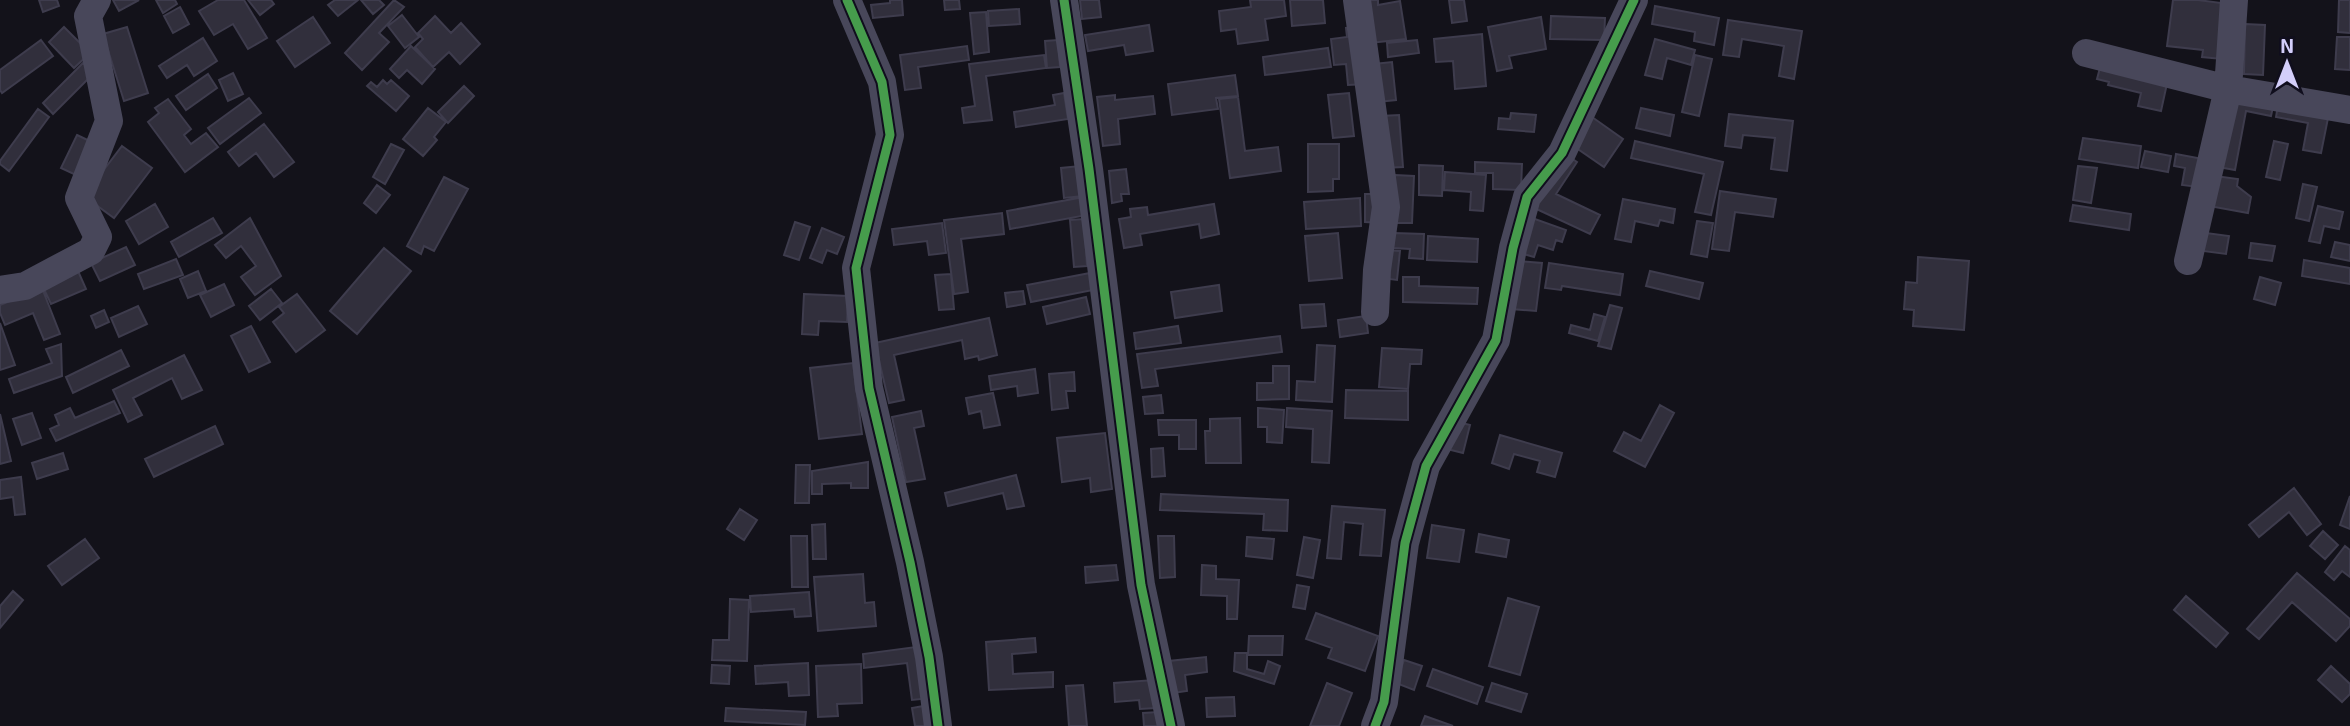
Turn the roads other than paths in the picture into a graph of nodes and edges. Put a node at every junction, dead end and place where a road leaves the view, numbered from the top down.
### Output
1 (97, 0) edge
2 (847, 0) edge
3 (1064, 0) edge
4 (1357, 0) edge
5 (1634, 0) edge
6 (2234, 0) edge
7 (2086, 53) dead end
8 (2228, 89) junction
9 (2350, 110) edge
10 (2189, 261) dead end
11 (0, 290) edge
12 (1375, 312) dead end
13 (938, 726) edge
14 (1171, 726) edge
15 (1375, 726) edge

1 - 11 street
2 - 13 street
3 - 14 street
4 - 12 street
5 - 15 street
6 - 8 street
7 - 8 street
8 - 9 street
8 - 10 street

